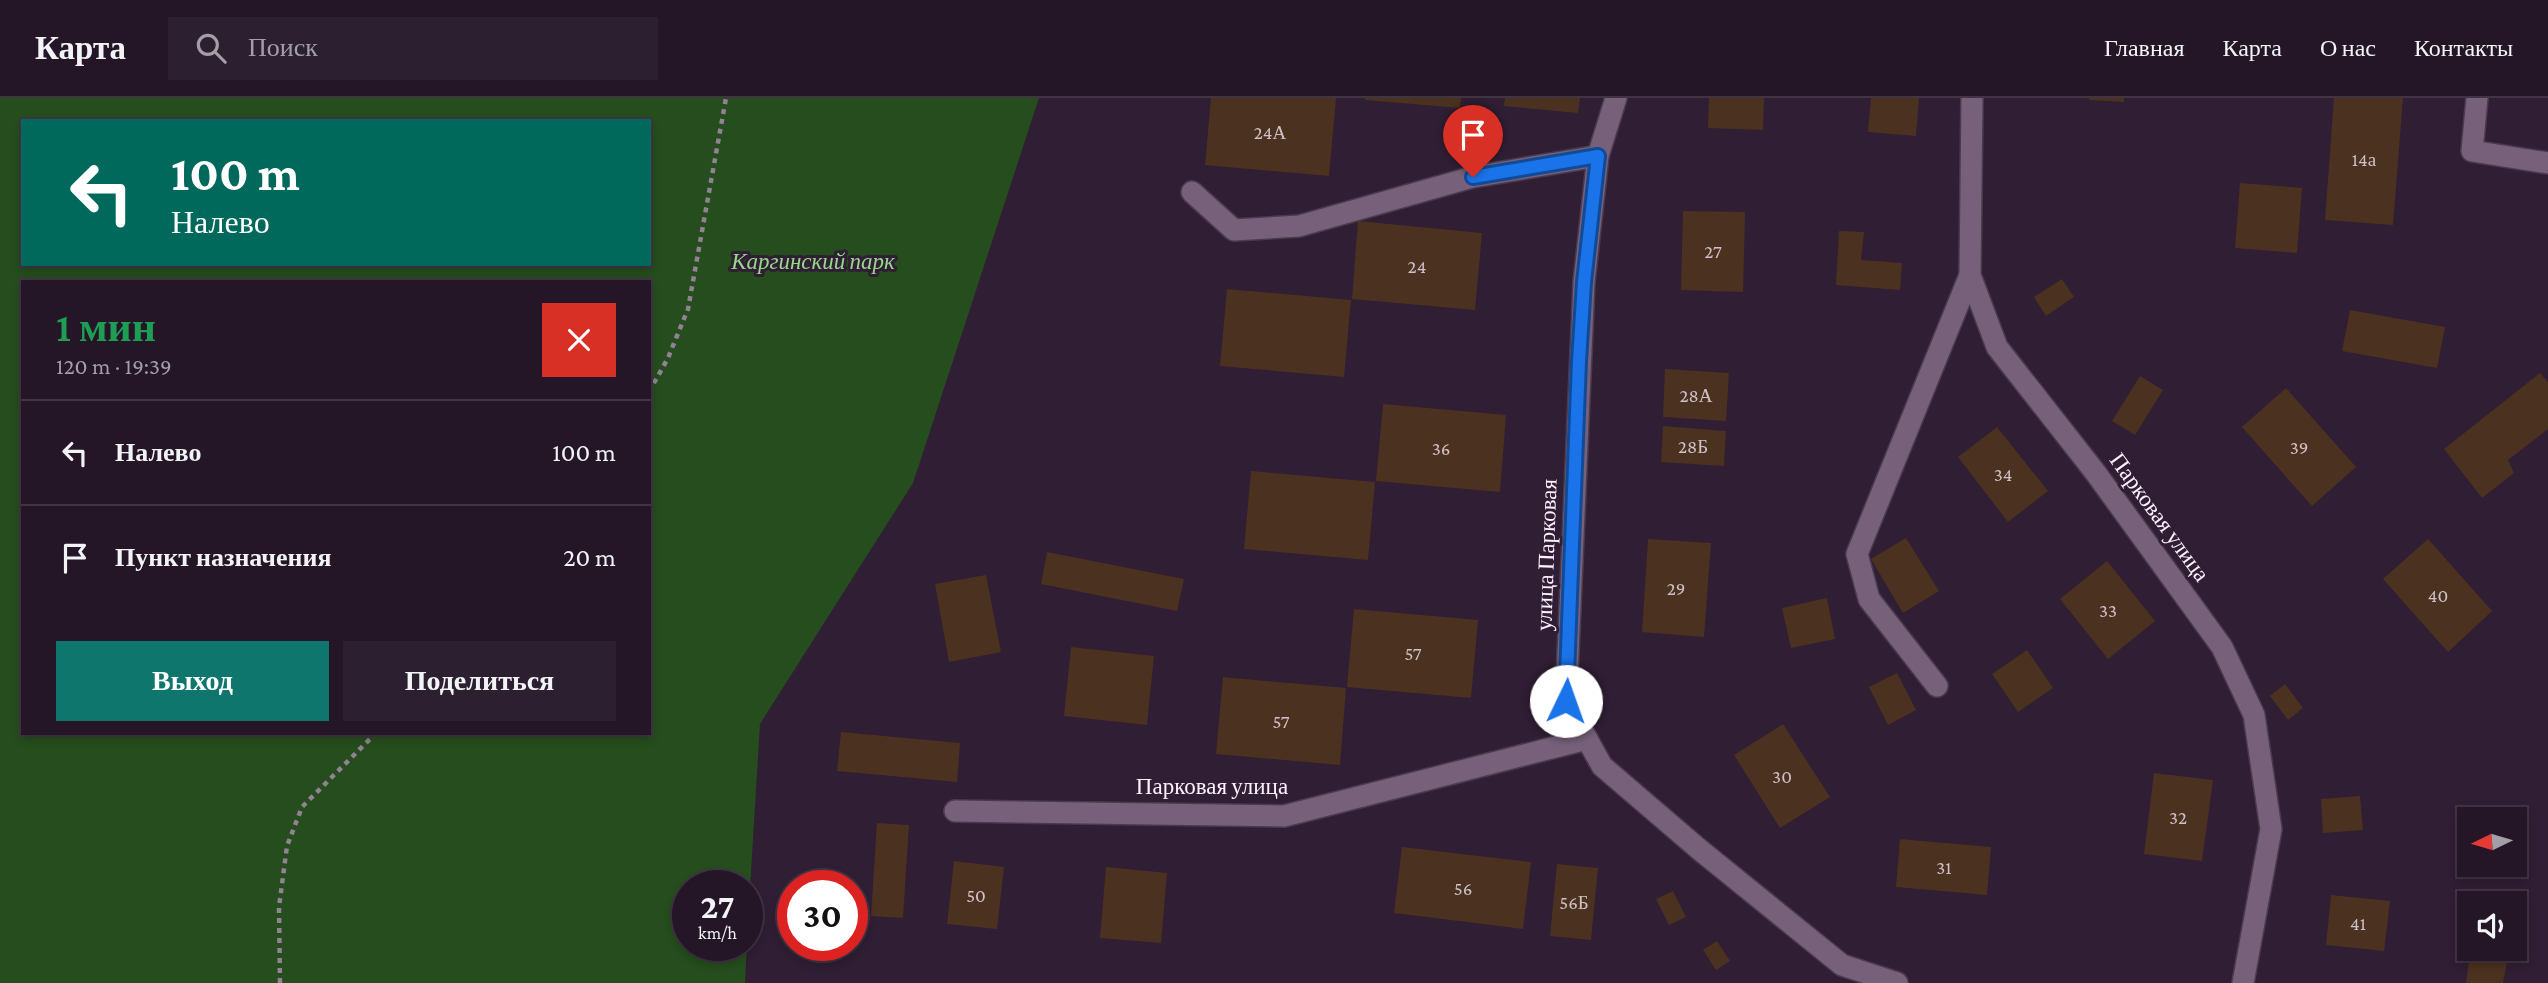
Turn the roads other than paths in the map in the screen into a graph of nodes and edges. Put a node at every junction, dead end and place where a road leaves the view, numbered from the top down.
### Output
1 (1616, 98) edge
2 (1972, 98) edge
3 (2477, 98) edge
4 (1598, 156) junction
5 (2548, 163) edge
6 (1192, 191) dead end
7 (1970, 275) junction
8 (1937, 686) dead end
9 (1587, 739) junction
10 (955, 811) dead end
11 (1842, 974) edge
12 (1897, 983) edge
13 (2243, 983) edge

1 - 4 street, улица Парковая
2 - 7 street, Парковая улица
3 - 5 street
4 - 6 street
4 - 9 street, улица Парковая
7 - 8 street
7 - 13 street, Парковая улица
9 - 10 street, Парковая улица
9 - 11 street, улица Парковая
11 - 12 street, улица Парковая

